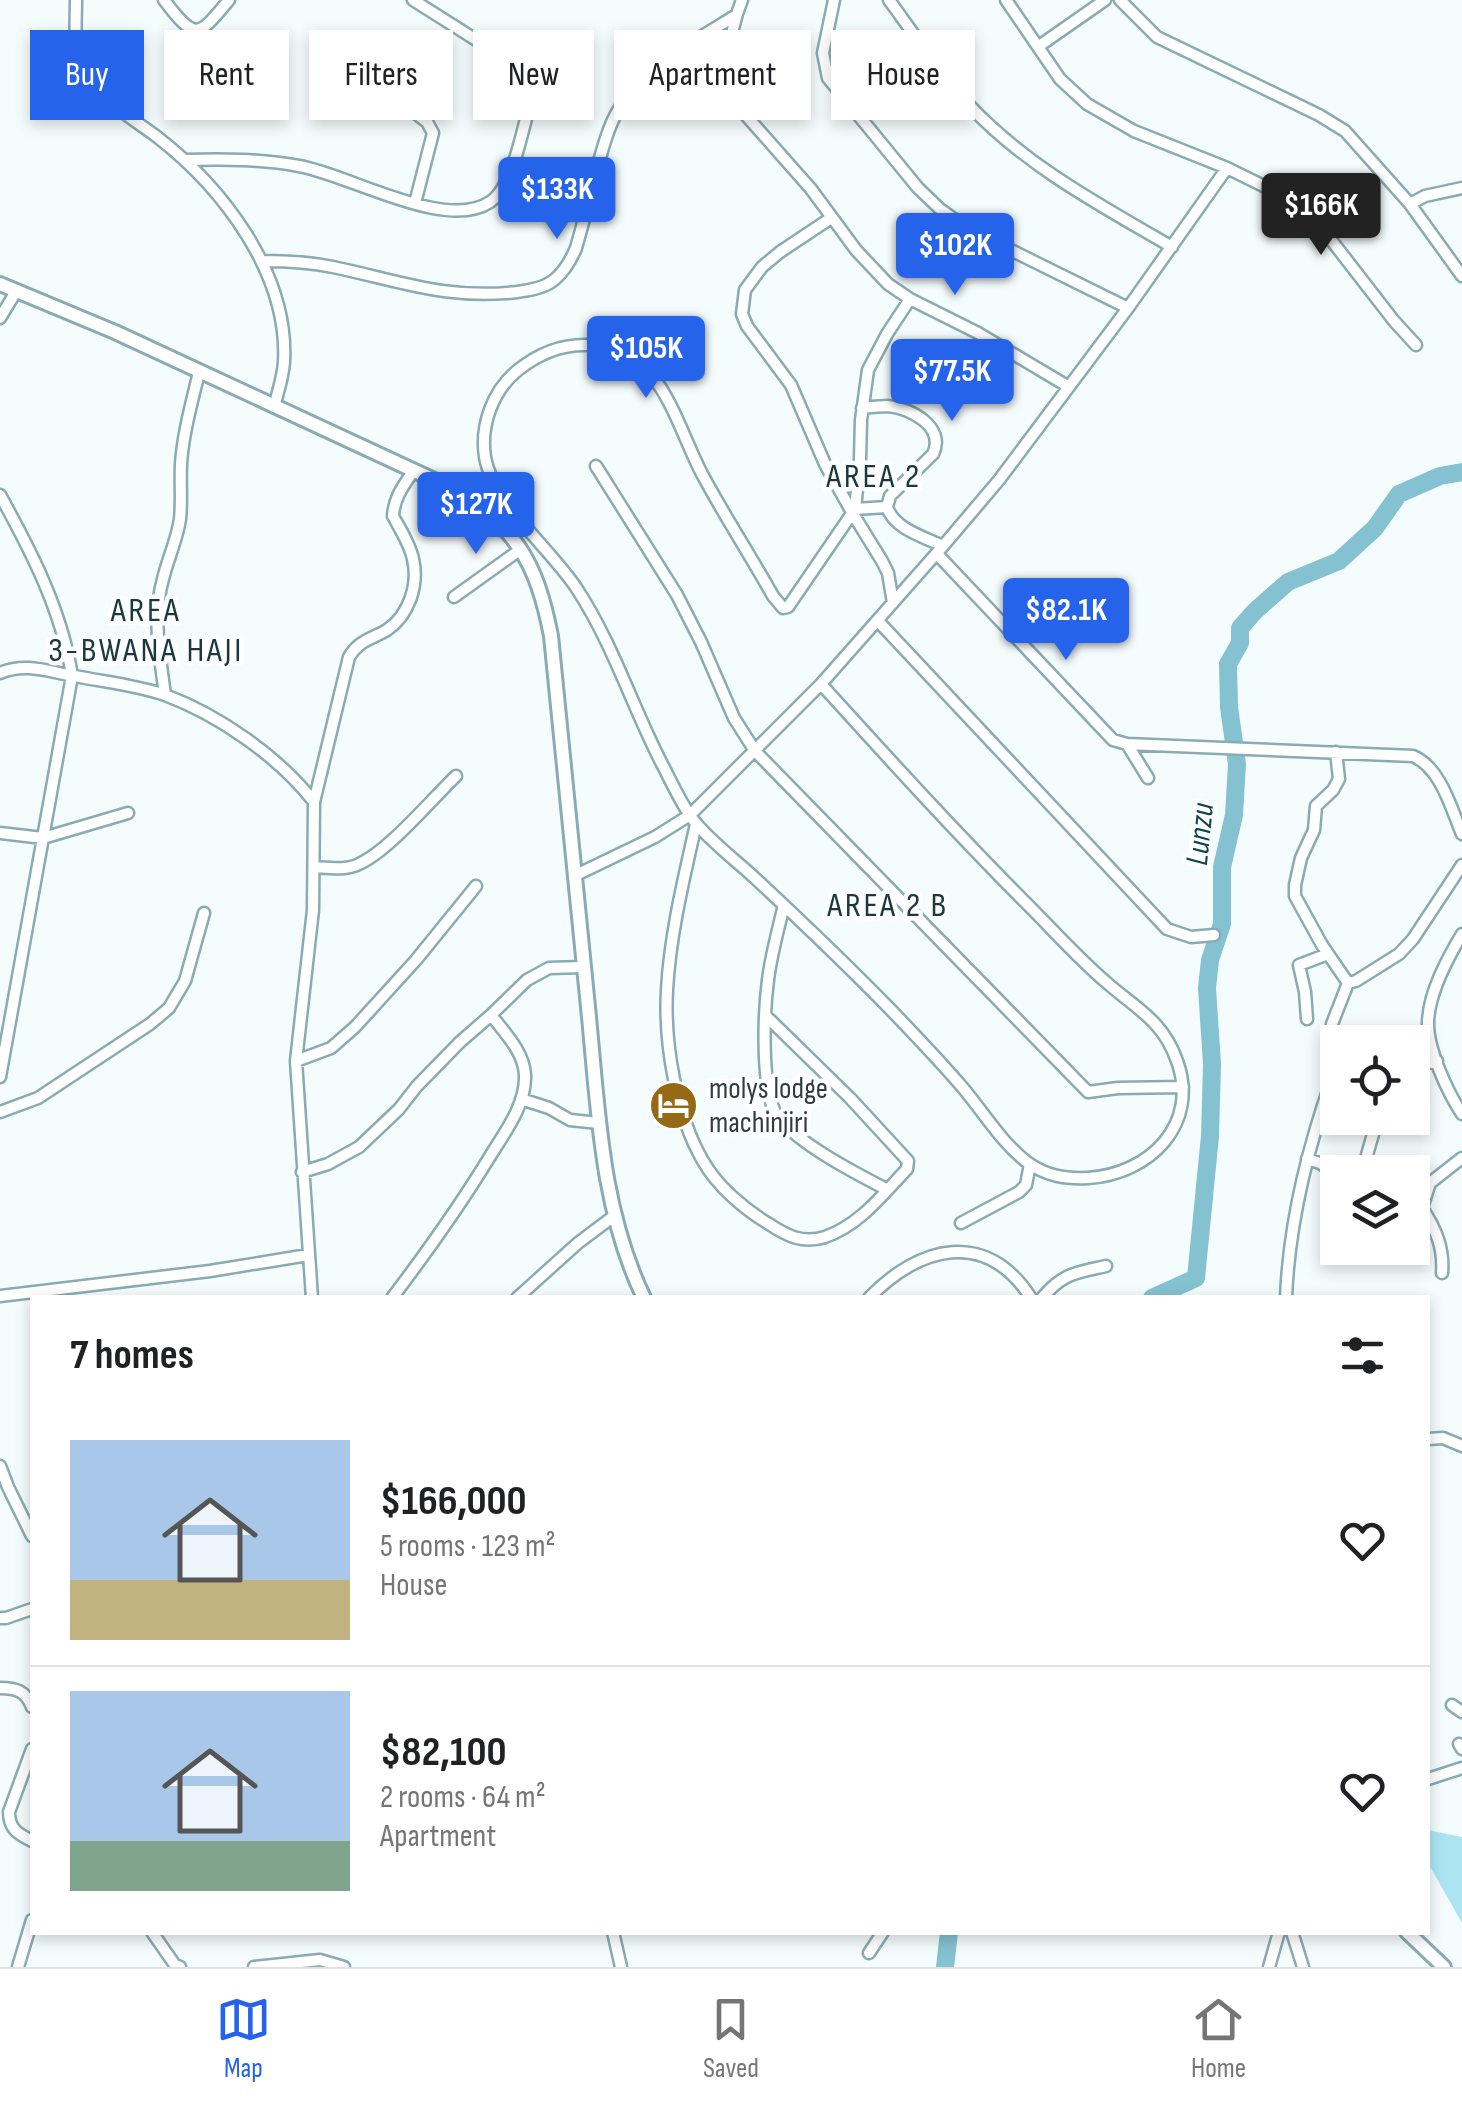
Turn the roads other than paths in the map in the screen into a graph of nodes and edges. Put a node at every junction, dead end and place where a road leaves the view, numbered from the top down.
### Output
1 (76, 0) edge
2 (164, 0) edge
3 (230, 0) edge
4 (413, 0) edge
5 (742, 0) edge
6 (834, 0) edge
7 (889, 0) edge
8 (1006, 0) edge
9 (1106, 0) edge
10 (1120, 0) edge
11 (735, 16) junction
12 (1039, 46) junction
13 (424, 120) edge
14 (185, 160) junction
15 (1227, 168) junction
16 (1462, 188) edge
17 (416, 204) junction
18 (1410, 204) junction
19 (831, 218) junction
20 (1172, 246) junction
21 (263, 262) junction
22 (1462, 276) edge
23 (0, 284) edge
24 (17, 290) junction
25 (910, 299) junction
26 (1128, 308) junction
27 (0, 318) edge
28 (1416, 345) dead end
29 (199, 372) junction
30 (1070, 387) junction
31 (274, 407) junction
32 (862, 408) junction
33 (596, 466) dead end
34 (414, 470) junction
35 (0, 494) edge
36 (500, 495) junction
37 (886, 507) junction
38 (488, 512) junction
39 (854, 512) junction
40 (520, 550) junction
41 (940, 550) junction
42 (454, 598) dead end
43 (893, 602) junction
44 (878, 621) junction
45 (0, 673) edge
46 (72, 676) junction
47 (821, 684) junction
48 (165, 695) junction
49 (1127, 744) junction
50 (754, 751) junction
51 (1336, 752) junction
52 (456, 776) dead end
53 (1148, 778) dead end
54 (314, 802) junction
55 (128, 813) dead end
56 (693, 820) junction
57 (0, 833) edge
58 (1462, 834) edge
59 (44, 838) junction
60 (1462, 865) edge
61 (314, 867) junction
62 (574, 876) junction
63 (476, 886) dead end
64 (784, 905) junction
65 (204, 913) dead end
66 (1462, 934) edge
67 (1214, 935) dead end
68 (1328, 954) junction
69 (584, 967) junction
70 (1348, 983) junction
71 (492, 1015) junction
72 (766, 1016) junction
73 (1307, 1019) dead end
74 (1332, 1025) edge
75 (296, 1061) junction
76 (1437, 1061) junction
77 (1430, 1062) edge
78 (0, 1077) edge
79 (1183, 1087) junction
80 (521, 1099) junction
81 (1458, 1102) edge
82 (0, 1112) edge
83 (1320, 1113) edge
84 (1462, 1114) edge
85 (599, 1123) junction
86 (1462, 1158) edge
87 (1307, 1160) junction
88 (1030, 1164) junction
89 (1320, 1164) edge
90 (302, 1172) junction
91 (886, 1189) junction
92 (614, 1216) junction
93 (961, 1222) dead end
94 (308, 1255) junction
95 (1106, 1266) dead end
96 (1442, 1272) dead end
97 (312, 1295) edge
98 (394, 1295) edge
99 (520, 1295) edge
100 (643, 1295) edge
101 (873, 1295) edge
102 (1027, 1295) edge
103 (1044, 1295) edge
104 (1286, 1295) edge
105 (0, 1296) edge
106 (1430, 1438) edge
107 (1462, 1446) edge
108 (0, 1466) edge
109 (30, 1532) edge
110 (30, 1610) edge
111 (0, 1618) edge
112 (0, 1688) edge
113 (30, 1704) edge
114 (30, 1753) edge
115 (1462, 1768) edge
116 (1430, 1778) edge
117 (30, 1840) edge
118 (30, 1927) edge
119 (154, 1935) edge
120 (614, 1935) edge
121 (880, 1935) edge
122 (1278, 1935) edge
123 (1293, 1935) edge
124 (1410, 1935) edge
125 (868, 1953) dead end
126 (18, 1967) edge
127 (180, 1967) edge
128 (254, 1967) edge
129 (344, 1967) edge
130 (621, 1967) edge
131 (1269, 1967) edge
132 (1303, 1967) edge
133 (1444, 1967) edge

1 - 14 street
2 - 3 street
4 - 17 street
5 - 11 street
6 - 26 street
7 - 20 street
8 - 12 street
9 - 12 street
10 - 18 street
11 - 19 street
11 - 21 street
12 - 15 street
13 - 17 street
14 - 17 street
14 - 21 street
15 - 20 street
15 - 28 street
16 - 18 street
18 - 22 street
19 - 25 street
19 - 39 street
20 - 26 street
21 - 31 street
23 - 24 main road
24 - 27 street
24 - 29 main road
25 - 30 street
25 - 32 street
26 - 30 street
29 - 31 main road
29 - 48 street
30 - 41 street
31 - 34 main road
32 - 37 street
32 - 39 street
33 - 50 street
34 - 38 main road
34 - 54 street
35 - 46 street
36 - 38 street
36 - 39 street
36 - 56 street
37 - 39 street
37 - 41 street
38 - 40 main road
39 - 43 street
40 - 42 street
40 - 62 main road
41 - 43 street
41 - 49 street
43 - 44 street
44 - 47 street
44 - 67 street
45 - 46 street
46 - 48 street
46 - 59 street
47 - 50 street
47 - 79 street
48 - 54 street
49 - 51 street
49 - 53 street
50 - 56 street
50 - 79 street
51 - 58 street
51 - 68 street
52 - 61 street
54 - 61 street
55 - 59 street
56 - 62 street
56 - 64 street
56 - 91 street
57 - 59 street
59 - 78 street
60 - 70 street
61 - 75 street
62 - 69 main road
63 - 75 street
64 - 72 street
64 - 88 street
65 - 82 street
66 - 76 street
68 - 70 street
68 - 73 street
69 - 71 street
69 - 85 main road
70 - 74 street
71 - 80 street
71 - 90 street
72 - 91 street
72 - 91 street
75 - 90 street
76 - 77 street
76 - 81 street
79 - 88 street
80 - 85 street
80 - 98 street
81 - 84 street
83 - 87 street
85 - 92 main road
86 - 96 street
87 - 89 street
87 - 104 street
88 - 93 street
90 - 94 street
92 - 99 street
92 - 100 main road
94 - 97 street
94 - 105 street
95 - 103 street
101 - 102 street
106 - 107 street
108 - 109 street
110 - 111 street
112 - 113 street
114 - 117 street
115 - 116 street
118 - 126 street
119 - 127 street
120 - 130 street
121 - 125 street
122 - 131 street
123 - 132 street
124 - 133 main road
128 - 129 street

